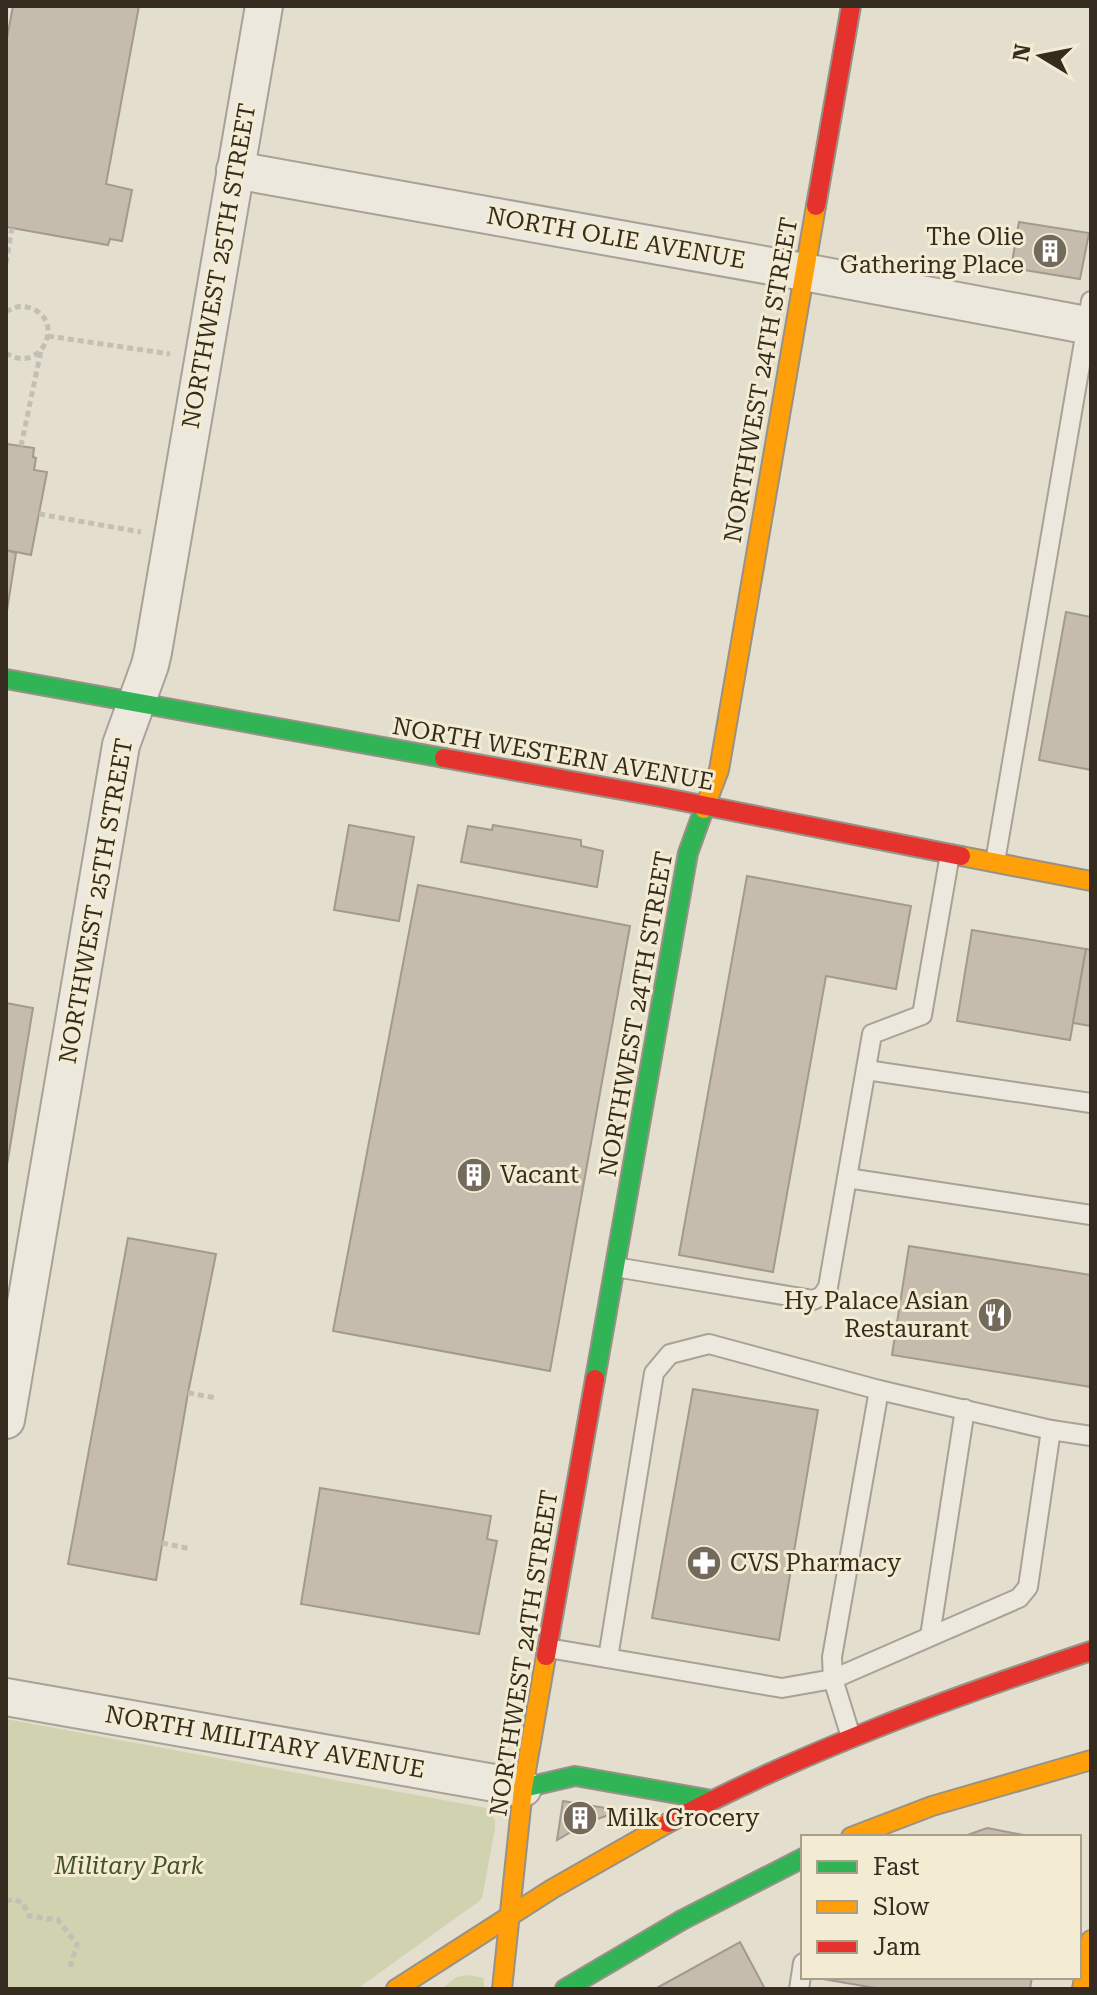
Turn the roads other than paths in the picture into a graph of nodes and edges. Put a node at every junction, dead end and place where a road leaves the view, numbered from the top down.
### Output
1 (264, 6) edge
2 (851, 6) edge
3 (235, 170) junction
4 (804, 272) junction
5 (1090, 318) edge
6 (6, 679) edge
7 (136, 703) junction
8 (705, 806) junction
9 (950, 854) junction
10 (995, 862) junction
11 (1091, 881) edge
12 (866, 1070) junction
13 (1091, 1103) edge
14 (847, 1178) junction
15 (1091, 1215) edge
16 (615, 1267) junction
17 (879, 1390) junction
18 (965, 1409) junction
19 (6, 1420) edge
20 (1051, 1430) junction
21 (1091, 1436) edge
22 (930, 1636) junction
23 (548, 1648) junction
24 (1091, 1651) edge
25 (608, 1658) junction
26 (833, 1679) junction
27 (6, 1697) edge
28 (851, 1737) junction
29 (1091, 1760) edge
30 (523, 1788) junction
31 (712, 1800) junction
32 (856, 1835) edge
33 (801, 1859) edge
34 (510, 1913) junction
35 (1091, 1940) edge
36 (586, 1983) edge
37 (396, 1989) edge
38 (502, 1989) edge
39 (565, 1989) edge
40 (1082, 1989) edge

1 - 3 street, NORTHWEST 25TH STREET
2 - 4 street, NORTHWEST 24TH STREET
3 - 4 street, NORTH OLIE AVENUE
3 - 7 street, NORTHWEST 25TH STREET
4 - 5 street, NORTH OLIE AVENUE
4 - 8 street, NORTHWEST 24TH STREET
5 - 10 lane
6 - 7 street, NORTH WESTERN AVENUE
7 - 8 street, NORTH WESTERN AVENUE
7 - 19 street, NORTHWEST 25TH STREET
8 - 9 street, NORTH WESTERN AVENUE
8 - 16 street, NORTHWEST 24TH STREET
9 - 10 street, NORTH WESTERN AVENUE
9 - 12 lane
10 - 11 street, NORTH WESTERN AVENUE
12 - 13 lane
12 - 14 lane
14 - 15 lane
14 - 16 lane
16 - 23 street, NORTHWEST 24TH STREET
17 - 18 lane
17 - 25 lane
17 - 26 lane
18 - 20 lane
18 - 22 lane
20 - 21 lane
20 - 22 lane
22 - 26 lane
23 - 25 lane
23 - 30 street, NORTHWEST 24TH STREET
24 - 28 street
25 - 26 lane
26 - 28 lane
27 - 30 street, NORTH MILITARY AVENUE
28 - 31 street
29 - 32 street
30 - 31 street
30 - 34 street, NORTHWEST 24TH STREET
31 - 34 street
33 - 36 street
34 - 37 street
34 - 38 street, NORTHWEST 24TH STREET
35 - 40 street
36 - 39 street

